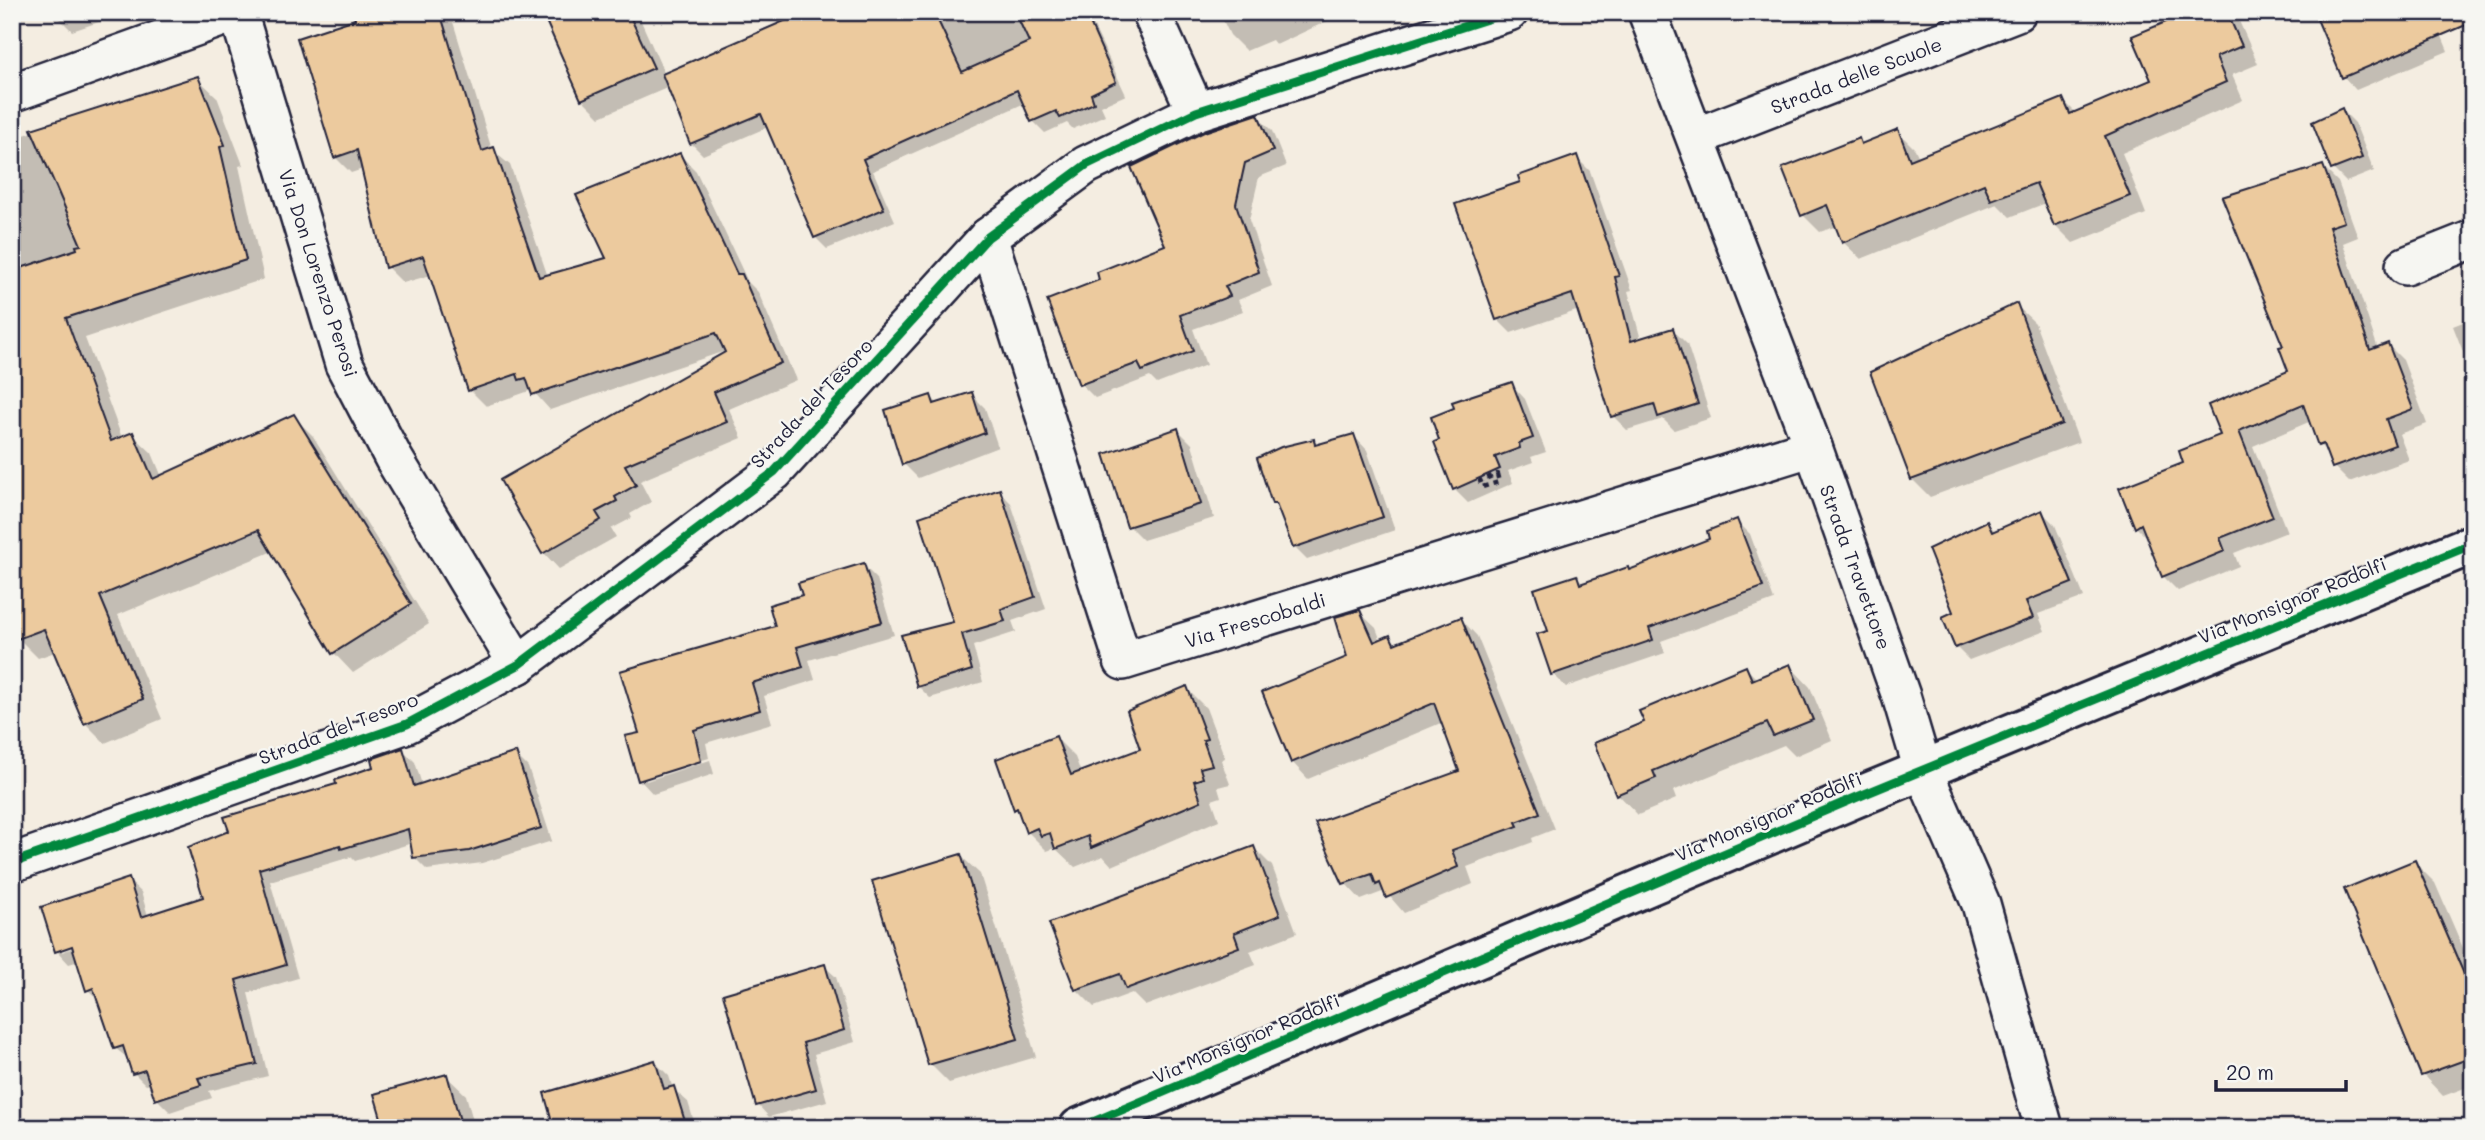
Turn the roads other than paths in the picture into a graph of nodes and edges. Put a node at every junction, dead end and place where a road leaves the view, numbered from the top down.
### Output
1 (238, 12) edge
2 (1151, 12) edge
3 (1509, 12) edge
4 (1647, 12) edge
5 (2017, 12) edge
6 (12, 93) edge
7 (1196, 112) junction
8 (1696, 137) junction
9 (988, 237) junction
10 (2473, 239) edge
11 (2405, 266) dead end
12 (1813, 447) junction
13 (2473, 544) edge
14 (518, 665) junction
15 (1923, 769) junction
16 (12, 863) edge
17 (1079, 1128) edge
18 (2044, 1128) edge

1 - 6 street
1 - 14 street, Via Don Lorenzo Perosi
2 - 7 street
3 - 7 street, Strada del Tesoro
4 - 8 street, Strada Travettore
5 - 8 street, Strada delle Scuole
7 - 9 street, Strada del Tesoro
8 - 12 street, Strada Travettore
9 - 12 street, Via Frescobaldi
9 - 14 street, Strada del Tesoro
10 - 11 street
12 - 15 street, Strada Travettore
13 - 15 street, Via Monsignor Rodolfi
14 - 16 street, Strada del Tesoro
15 - 17 street, Via Monsignor Rodolfi
15 - 18 street, Strada Travettore

